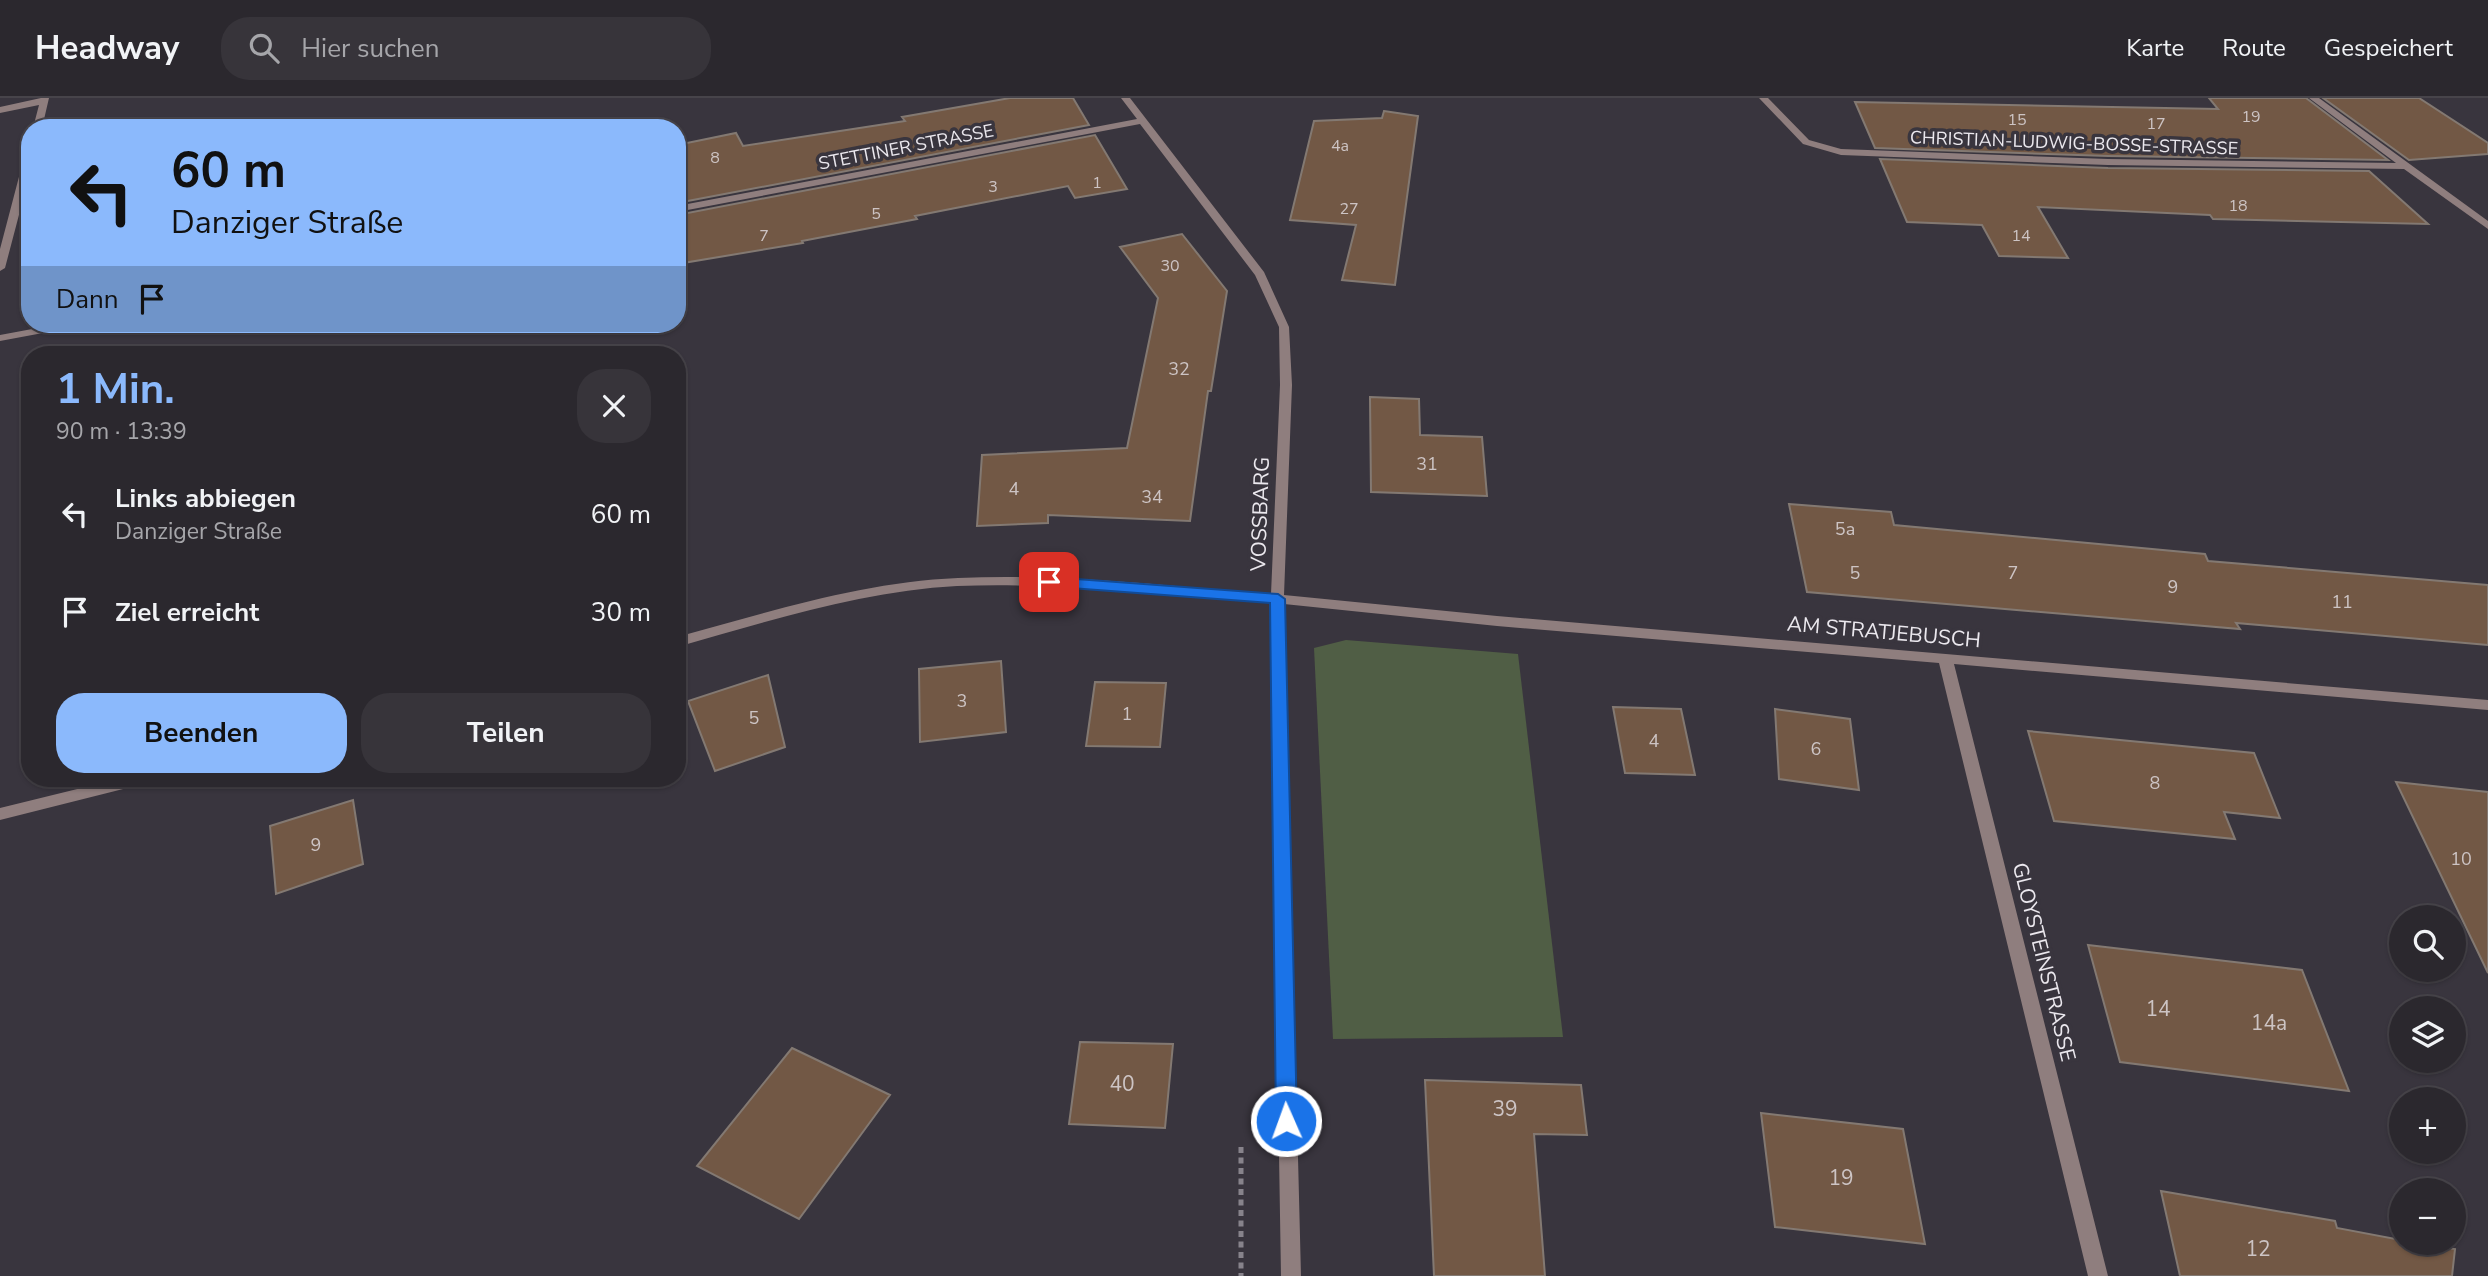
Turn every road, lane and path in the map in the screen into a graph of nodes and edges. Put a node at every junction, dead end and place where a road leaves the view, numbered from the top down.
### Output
1 (1125, 98) edge
2 (1763, 98) edge
3 (2313, 98) edge
4 (44, 100) edge
5 (0, 110) edge
6 (39, 119) edge
7 (1142, 121) junction
8 (2404, 166) junction
9 (21, 187) edge
10 (686, 207) edge
11 (2488, 226) edge
12 (0, 265) edge
13 (27, 333) edge
14 (0, 338) edge
15 (1278, 599) junction
16 (686, 639) edge
17 (1945, 658) junction
18 (2488, 705) edge
19 (107, 787) edge
20 (0, 814) edge
21 (1241, 1139) dead end
22 (1241, 1276) edge
23 (1291, 1276) edge
24 (2098, 1276) edge

1 - 7 street, VOSSBARG
2 - 8 street, CHRISTIAN-LUDWIG-BOSSE-STRASSE
3 - 8 street
4 - 5 street
4 - 6 street
7 - 10 street, STETTINER STRASSE
7 - 15 street, VOSSBARG
8 - 11 street
9 - 12 street
13 - 14 street
15 - 16 street, AM STRATJEBUSCH
15 - 17 street, AM STRATJEBUSCH
15 - 23 street, VOSSBARG
17 - 18 street, AM STRATJEBUSCH
17 - 24 street, GLOYSTEINSTRASSE
19 - 20 street
21 - 22 path

